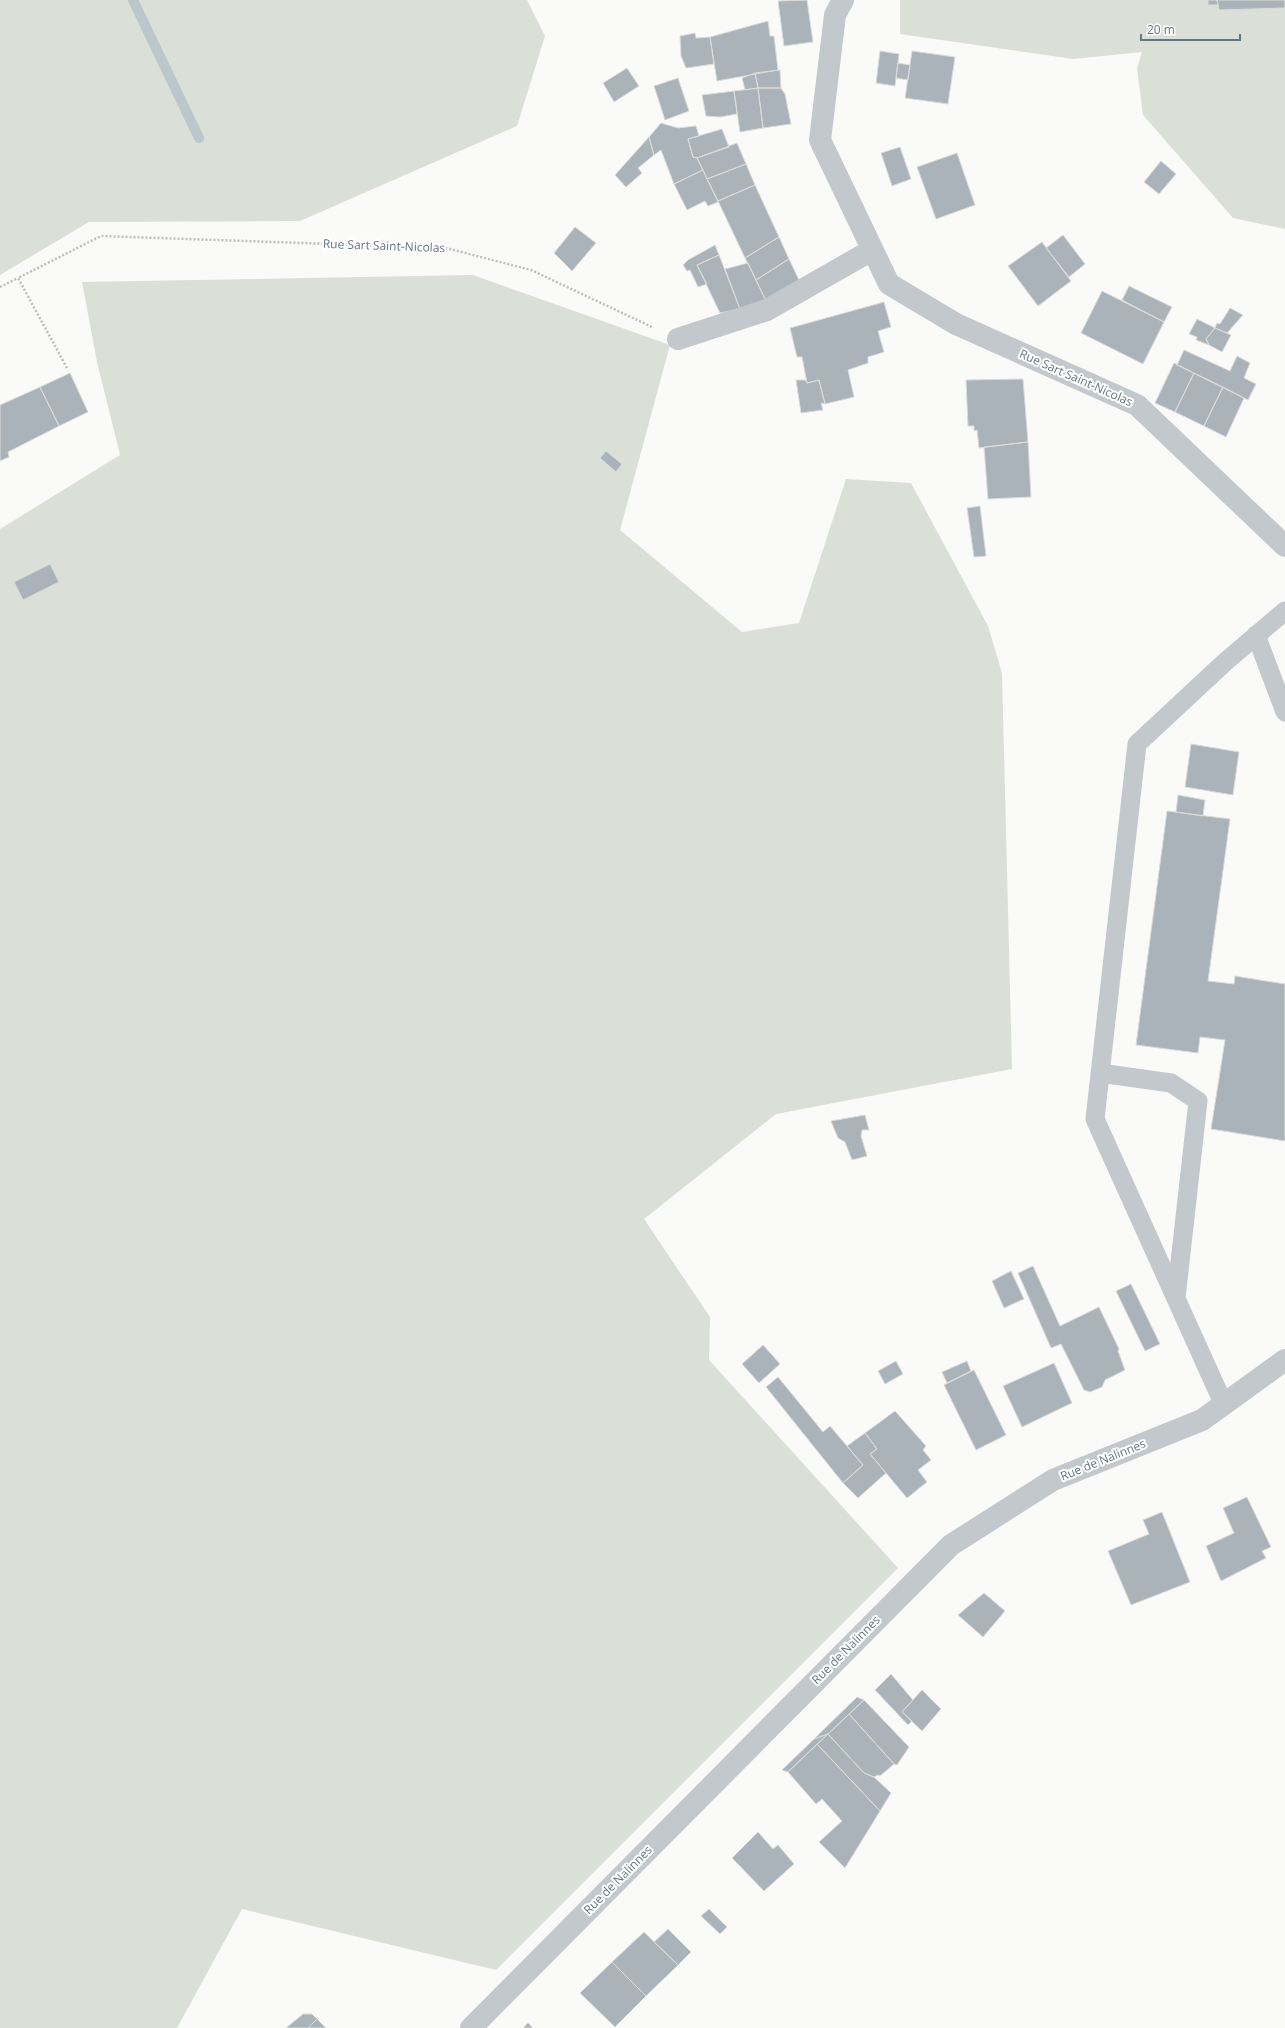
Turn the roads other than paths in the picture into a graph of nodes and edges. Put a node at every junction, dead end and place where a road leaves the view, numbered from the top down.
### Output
1 (843, 0) edge
2 (872, 250) junction
3 (678, 339) road end
4 (1285, 546) edge
5 (1285, 611) edge
6 (1256, 635) junction
7 (1285, 712) edge
8 (1100, 1073) junction
9 (1176, 1299) junction
10 (1285, 1360) edge
11 (1224, 1405) junction
12 (470, 2028) edge

1 - 2 street, Rue Sart Saint-Nicolas
2 - 3 street
2 - 4 street, Rue Sart Saint-Nicolas
5 - 6 lane
6 - 7 lane
6 - 8 lane
8 - 9 lane
8 - 9 lane
9 - 11 lane
10 - 11 street, Rue de Nalinnes
11 - 12 street, Rue de Nalinnes

